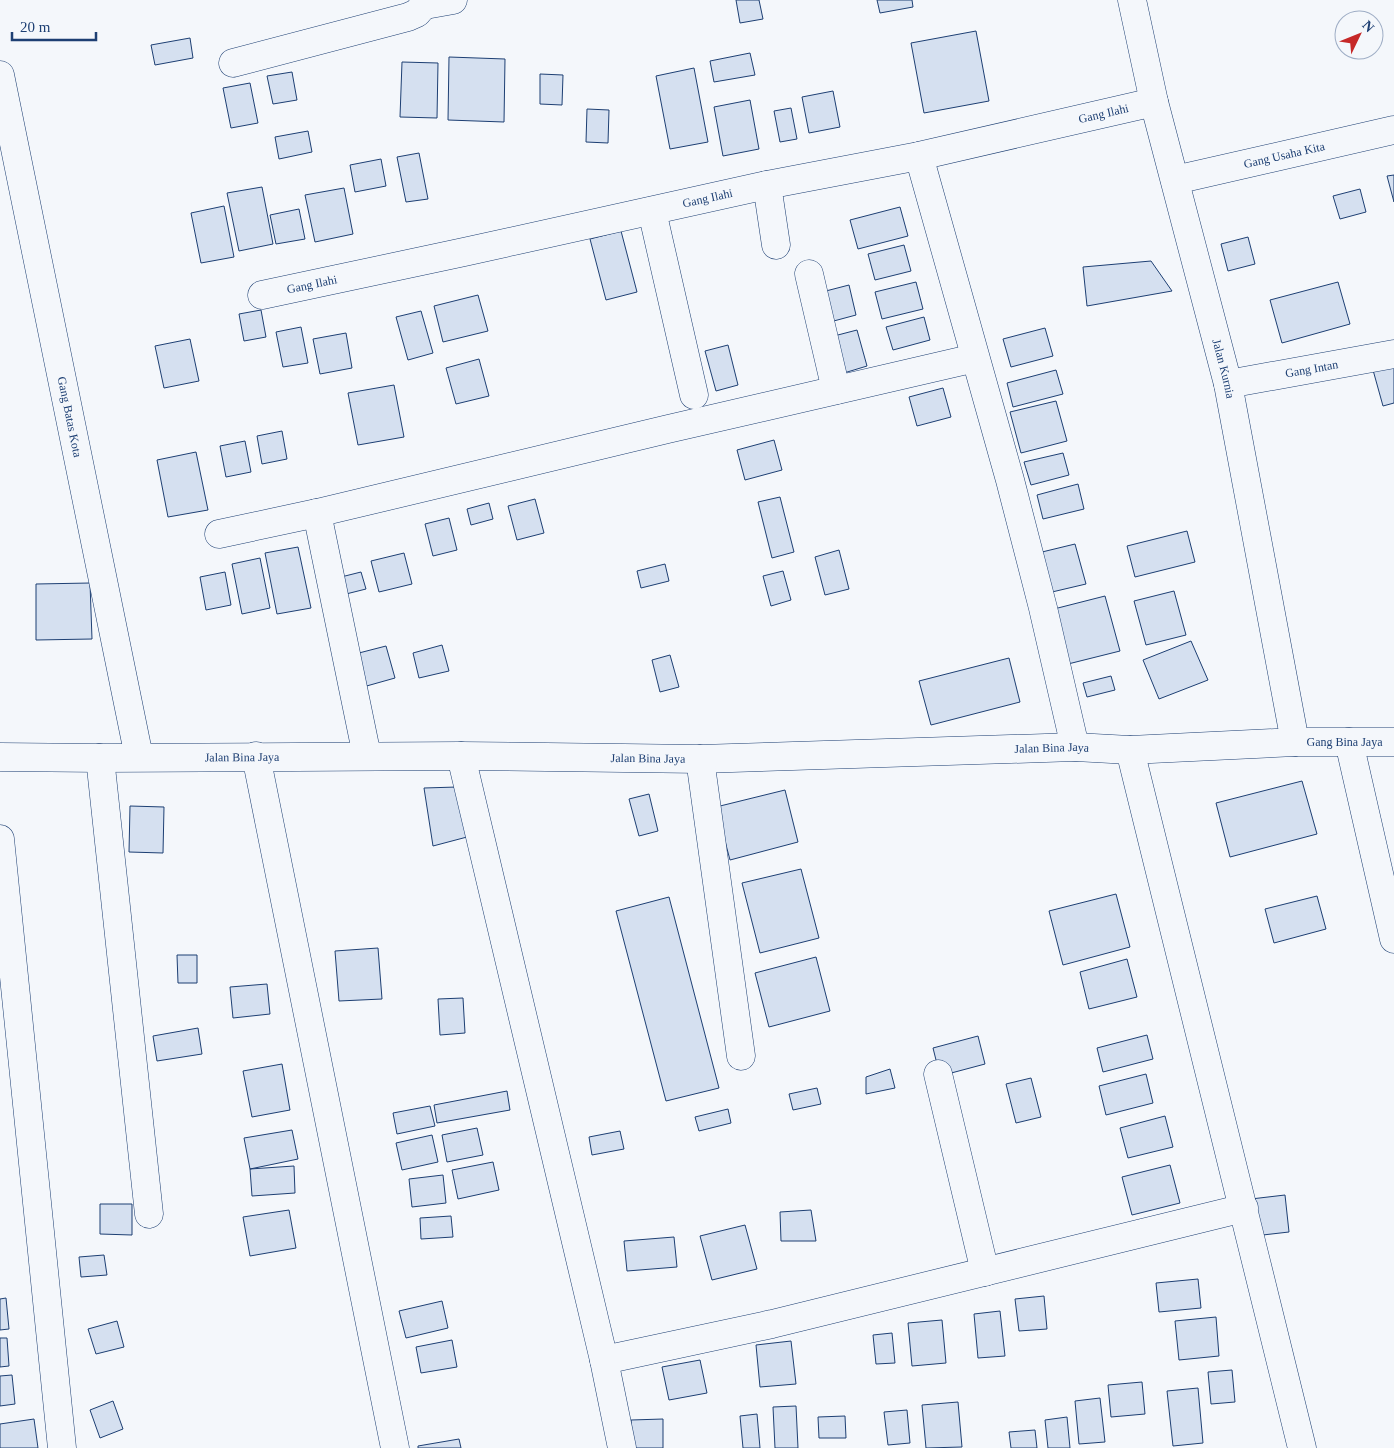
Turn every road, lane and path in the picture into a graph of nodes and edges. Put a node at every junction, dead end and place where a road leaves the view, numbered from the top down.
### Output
1 (453, 0) edge
2 (1132, 0) edge
3 (427, 3) edge
4 (233, 63) dead end
5 (0, 75) edge
6 (1154, 102) junction
7 (1394, 130) edge
8 (919, 156) junction
9 (1175, 180) junction
10 (767, 185) junction
11 (652, 211) junction
12 (776, 245) dead end
13 (809, 274) dead end
14 (262, 294) dead end
15 (1394, 354) edge
16 (975, 358) junction
17 (1228, 384) junction
18 (836, 390) junction
19 (694, 395) dead end
20 (317, 513) junction
21 (219, 534) dead end
22 (1295, 742) junction
23 (1349, 742) junction
24 (1394, 742) edge
25 (1075, 747) junction
26 (1130, 750) junction
27 (256, 756) junction
28 (367, 756) junction
29 (461, 756) junction
30 (0, 757) edge
31 (139, 757) junction
32 (100, 758) junction
33 (700, 759) junction
34 (0, 839) edge
35 (1394, 939) edge
36 (741, 1056) dead end
37 (938, 1074) dead end
38 (1244, 1208) junction
39 (149, 1214) dead end
40 (985, 1272) junction
41 (604, 1360) junction
42 (62, 1448) edge
43 (395, 1448) edge
44 (622, 1448) edge
45 (1302, 1448) edge

1 - 3 street
2 - 6 street, Jalan Kurnia
3 - 4 street
5 - 31 street, Gang Batas Kota
6 - 8 street, Gang Ilahi
6 - 9 street, Jalan Kurnia
7 - 9 street, Gang Usaha Kita
8 - 10 street, Gang Ilahi
8 - 16 street
9 - 17 street, Jalan Kurnia
10 - 11 street, Gang Ilahi
10 - 12 street
11 - 14 street, Gang Ilahi
11 - 19 street
13 - 18 street
15 - 17 street, Gang Intan
16 - 18 street
16 - 25 street
17 - 22 street, Jalan Kurnia
18 - 20 street
20 - 21 street
20 - 28 street
22 - 23 street, Gang Bina Jaya
22 - 26 street, Jalan Bina Jaya
23 - 24 street, Gang Bina Jaya
23 - 35 street
25 - 26 street, Jalan Bina Jaya
25 - 33 street, Jalan Bina Jaya
26 - 38 street
27 - 28 street, Jalan Bina Jaya
27 - 31 street, Jalan Bina Jaya
27 - 43 street
28 - 29 street, Jalan Bina Jaya
29 - 33 street, Jalan Bina Jaya
29 - 41 street
30 - 32 street, Jalan Bina Jaya
31 - 32 street, Jalan Bina Jaya
32 - 39 street
33 - 36 street
34 - 42 street
37 - 40 street
38 - 40 street
38 - 45 street
40 - 41 street
41 - 44 street

